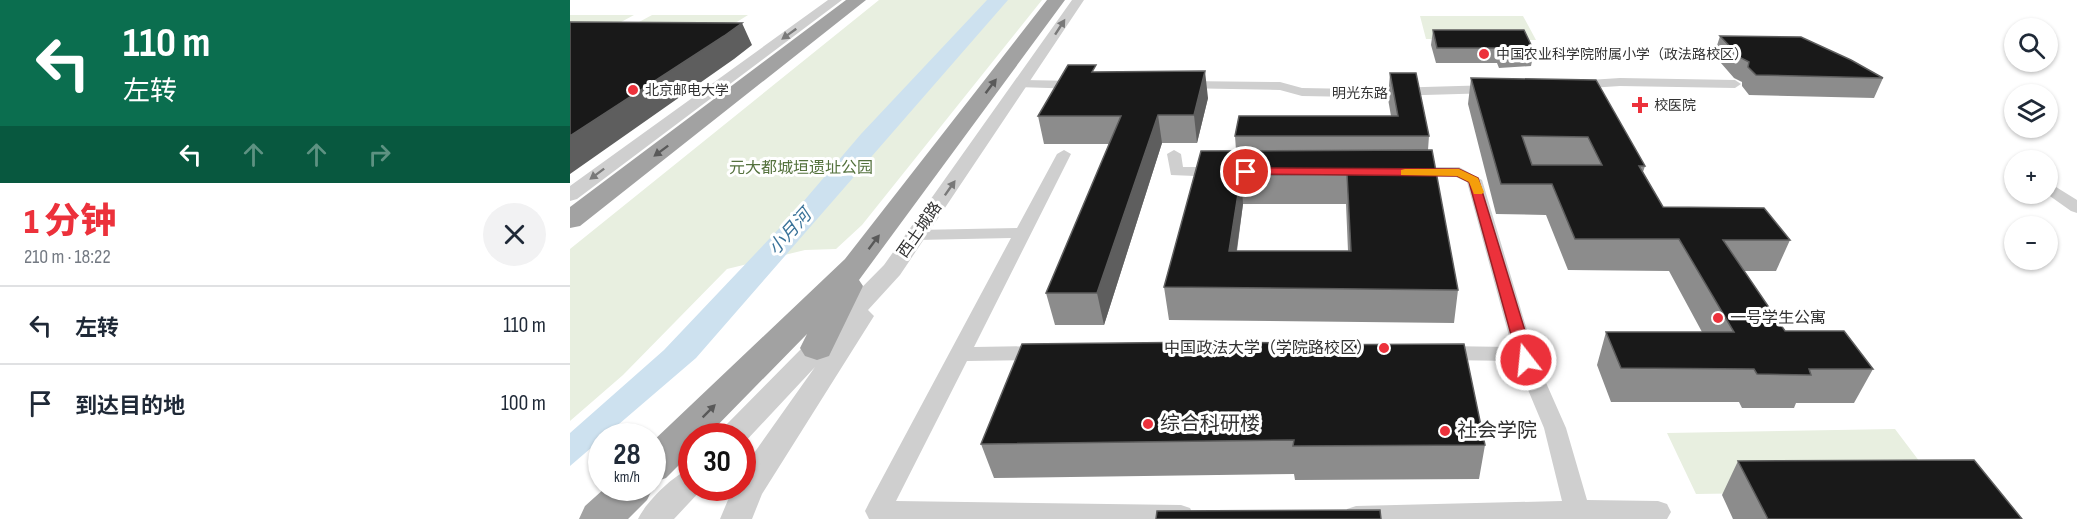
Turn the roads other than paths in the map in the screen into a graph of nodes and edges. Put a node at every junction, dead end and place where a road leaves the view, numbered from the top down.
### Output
1 (836, 0) edge
2 (857, 0) edge
3 (1056, 0) edge
4 (1078, 0) edge
5 (1022, 84) junction
6 (1734, 84) dead end
7 (1092, 85) edge
8 (1174, 85) edge
9 (1555, 86) edge
10 (1510, 88) edge
11 (729, 99) junction
12 (657, 130) junction
13 (1064, 154) dead end
14 (1174, 154) dead end
15 (1235, 172) edge
16 (1388, 172) edge
17 (2058, 194) edge
18 (570, 195) edge
19 (2077, 208) edge
20 (570, 220) edge
21 (1024, 233) junction
22 (917, 235) junction
23 (856, 266) junction
24 (892, 270) junction
25 (817, 348) junction
26 (1065, 353) edge
27 (1418, 353) edge
28 (960, 354) junction
29 (1524, 354) junction
30 (745, 423) edge
31 (666, 453) edge
32 (678, 494) edge
33 (619, 501) edge
34 (741, 506) edge
35 (1577, 511) junction
36 (1658, 512) dead end
37 (1202, 516) edge
38 (1143, 517) edge
39 (1332, 517) edge
40 (1391, 518) edge
41 (600, 519) edge
42 (654, 519) edge

1 -> 12 street
2 - 11 highway
23 -> 3 highway
5 -> 4 street, 西土城路
5 - 7 street
22 -> 5 street, 西土城路
6 - 9 street
8 - 10 street, 明光东路
11 - 12 highway
11 -> 20 highway
12 -> 18 street
13 - 21 street
14 - 15 street
16 - 29 street
17 - 19 street
21 - 22 street
21 - 28 street
22 - 24 street, 西土城路
23 - 25 highway
31 -> 23 highway
24 - 25 street, 西土城路
24 - 34 street
25 - 30 street, 西土城路
25 - 34 street
26 - 28 street
27 - 29 street
28 - 38 street
29 - 35 street
32 - 42 street
33 - 41 highway
35 - 36 street
35 - 40 street
37 - 38 street
39 - 40 street

